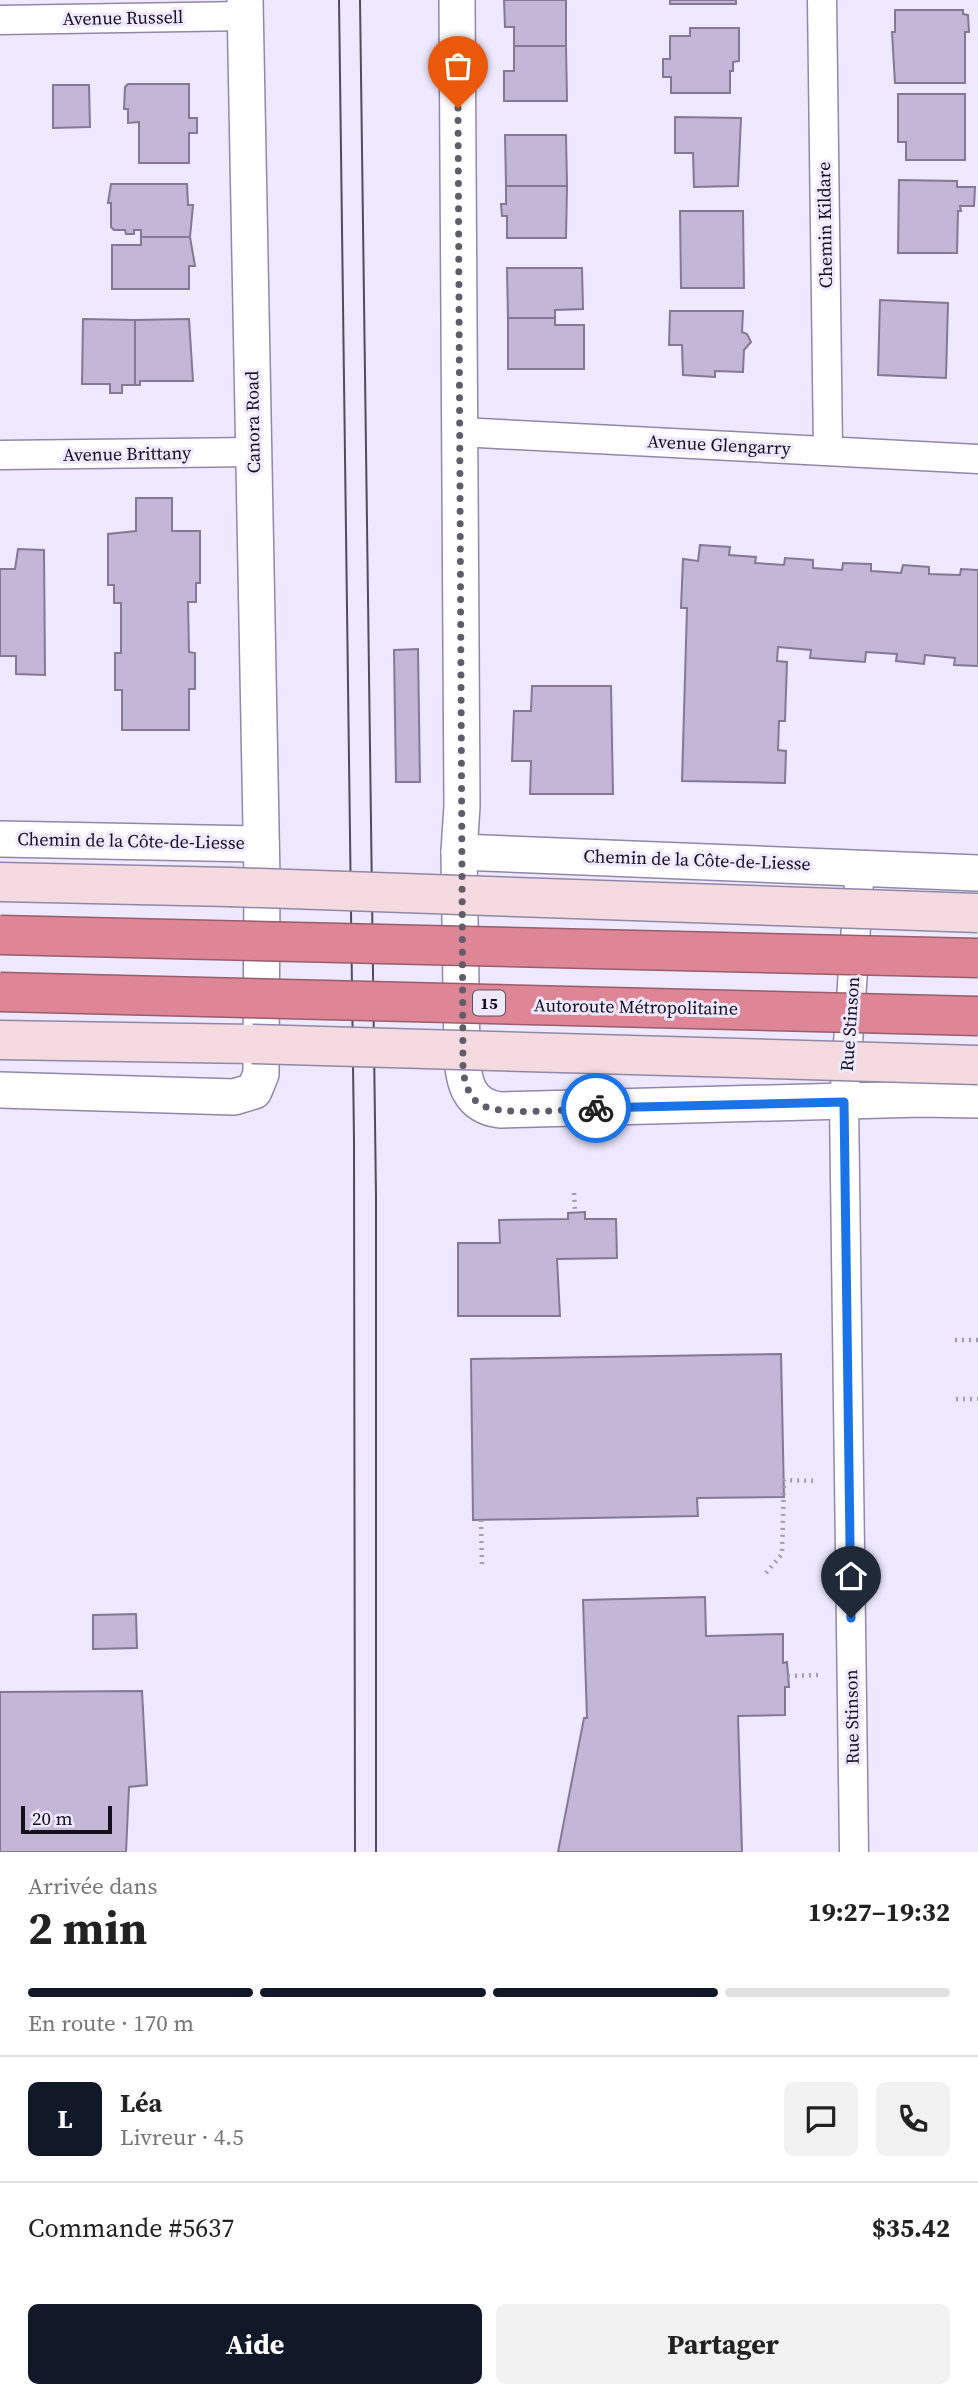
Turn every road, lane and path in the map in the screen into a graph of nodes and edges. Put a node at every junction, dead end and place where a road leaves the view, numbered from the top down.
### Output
1 (457, 0) edge
2 (822, 0) edge
3 (246, 8) edge
4 (0, 20) edge
5 (460, 432) junction
6 (828, 450) junction
7 (254, 452) junction
8 (0, 455) edge
9 (978, 459) edge
10 (0, 839) edge
11 (261, 844) junction
12 (459, 852) junction
13 (860, 868) junction
14 (978, 873) edge
15 (0, 882) edge
16 (978, 913) edge
17 (0, 935) edge
18 (978, 958) edge
19 (0, 992) edge
20 (978, 1016) edge
21 (0, 1040) edge
22 (978, 1065) edge
23 (0, 1090) edge
24 (978, 1100) edge
25 (844, 1102) junction
26 (574, 1193) dead end
27 (575, 1212) dead end
28 (955, 1340) dead end
29 (978, 1340) edge
30 (956, 1399) dead end
31 (978, 1399) edge
32 (818, 1481) dead end
33 (481, 1520) dead end
34 (482, 1567) dead end
35 (766, 1573) dead end
36 (820, 1675) dead end
37 (788, 1676) dead end
38 (854, 1852) edge

1 - 5 street
2 - 6 street, Chemin Kildare
3 - 4 street, Avenue Russell
3 - 7 street, Canora Road
5 - 6 street, Avenue Glengarry
5 - 12 street
6 - 9 street, Avenue Glengarry
7 - 8 street, Avenue Brittany
7 - 11 street, Canora Road
10 - 11 street, Chemin de la Côte-de-Liesse
11 - 23 street, Chemin de la Côte-de-Liesse
12 - 13 street, Chemin de la Côte-de-Liesse
12 - 25 street
13 - 14 street, Chemin de la Côte-de-Liesse
13 - 25 street, Rue Stinson
15 - 16 main road, bridge
17 - 18 highway, bridge
19 - 20 highway, Autoroute Métropolitaine / 15, bridge
21 - 22 main road, bridge
24 - 25 street
25 - 38 street, Rue Stinson
26 - 27 path
28 - 29 path
30 - 31 path
32 - 35 path
33 - 34 path
36 - 37 path

